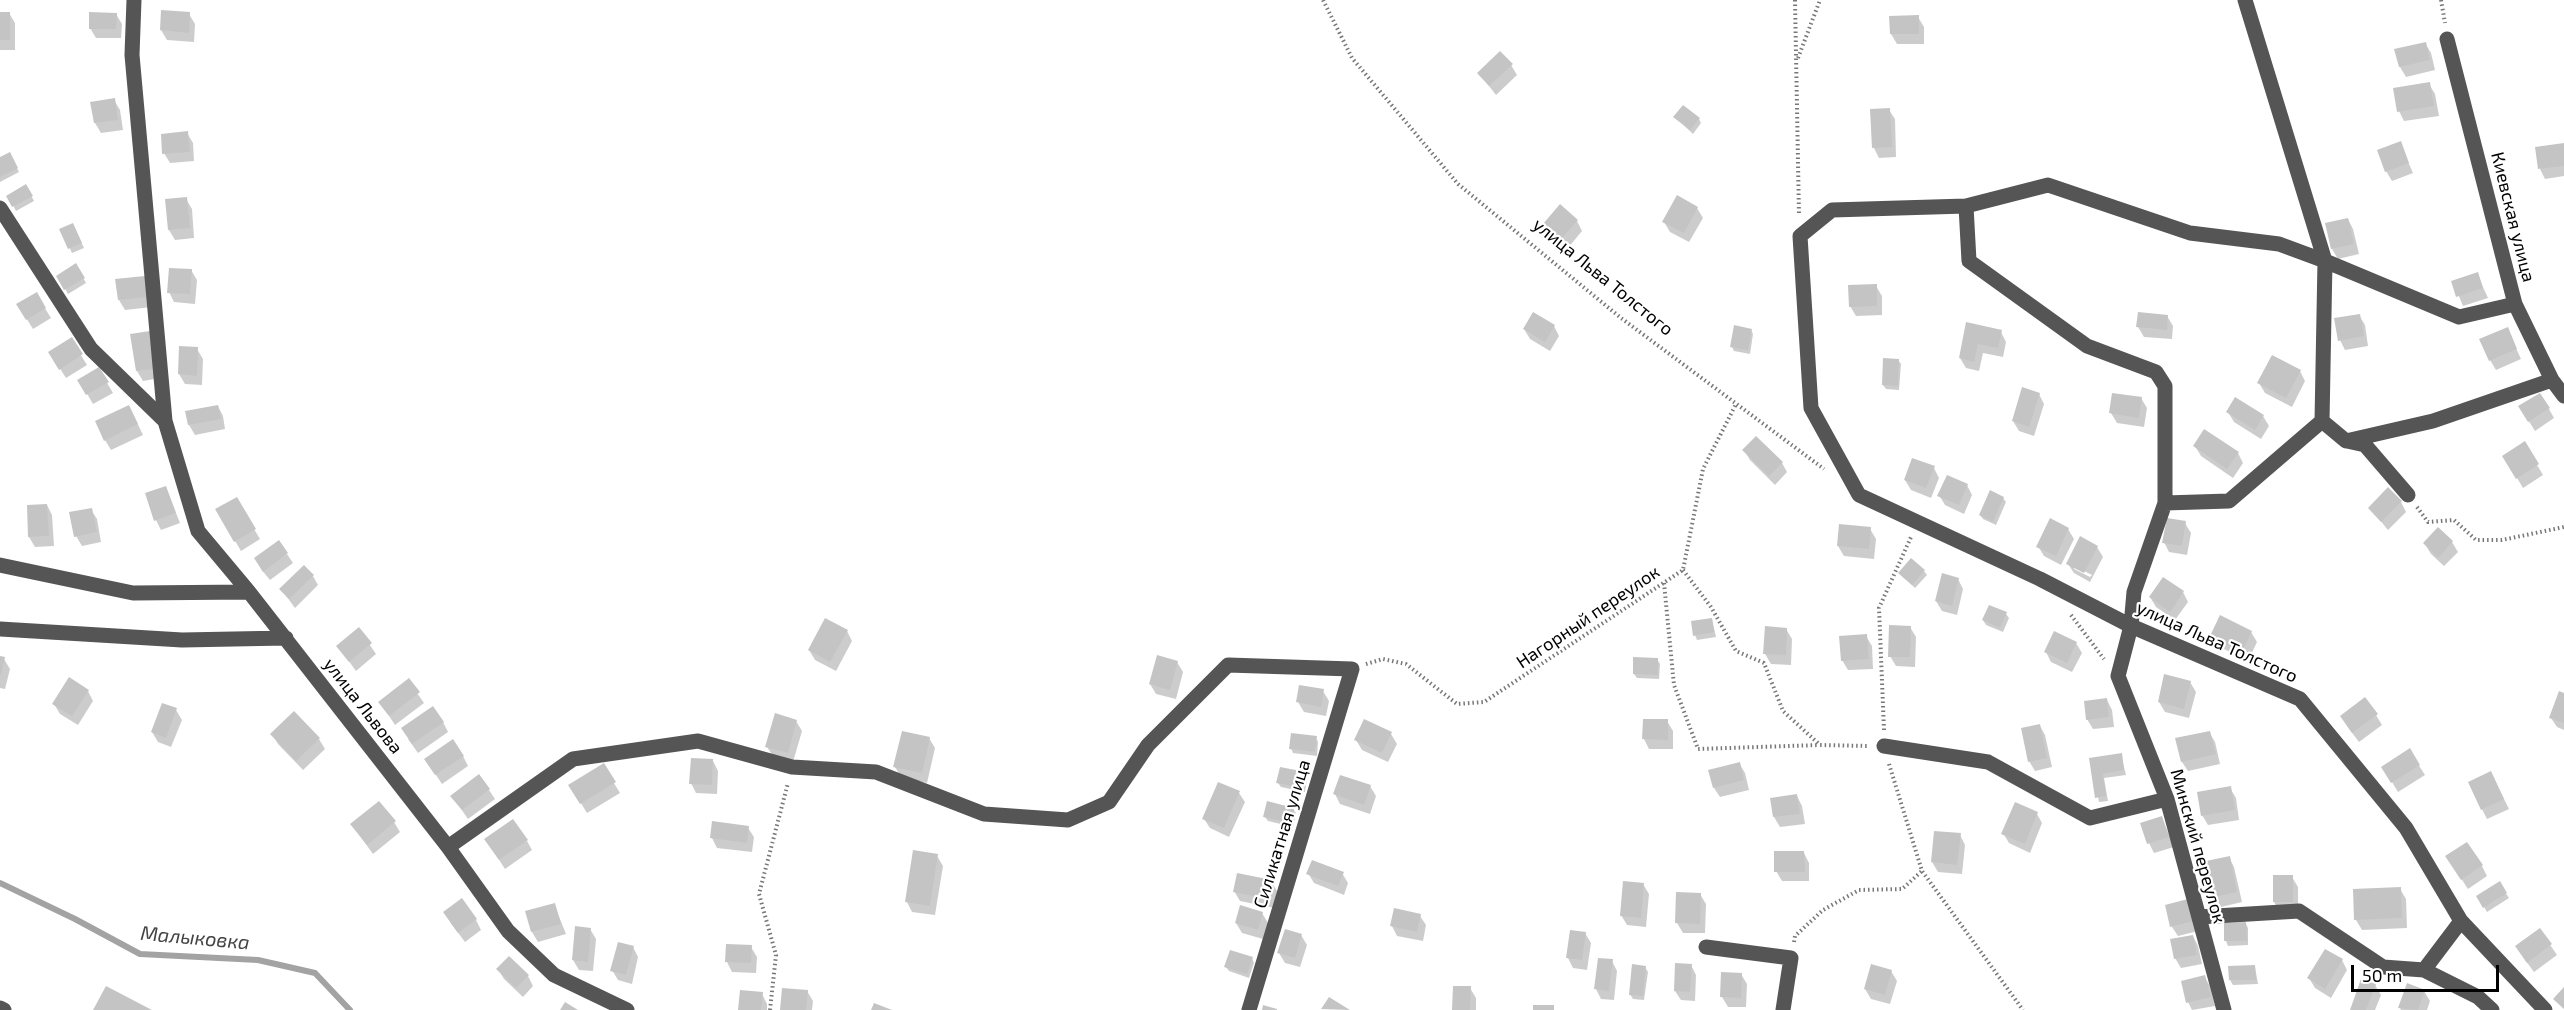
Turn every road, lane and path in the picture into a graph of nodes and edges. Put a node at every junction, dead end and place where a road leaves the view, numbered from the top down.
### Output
1 (134, 0) edge
2 (1323, 0) edge
3 (1795, 0) edge
4 (1820, 0) edge
5 (2245, 0) edge
6 (2442, 0) edge
7 (2447, 39) joint
8 (1796, 61) junction
9 (1966, 206) junction
10 (0, 208) edge
11 (1800, 236) junction
12 (2325, 261) junction
13 (2515, 304) junction
14 (2552, 380) junction
15 (2564, 396) edge
16 (1736, 404) junction
17 (165, 421) junction
18 (2322, 421) junction
19 (2346, 441) junction
20 (1830, 474) dead end
21 (2408, 495) joint
22 (2165, 504) junction
23 (1917, 522) junction
24 (2564, 527) edge
25 (0, 565) edge
26 (1683, 570) junction
27 (1664, 583) junction
28 (249, 592) junction
29 (2070, 613) dead end
30 (2132, 626) junction
31 (0, 629) edge
32 (286, 638) junction
33 (1352, 669) junction
34 (2118, 676) junction
35 (1820, 745) junction
36 (1884, 746) junction
37 (792, 766) junction
38 (2167, 799) junction
39 (448, 848) junction
40 (1922, 871) junction
41 (2199, 917) junction
42 (2461, 921) junction
43 (1706, 946) dead end
44 (1791, 958) junction
45 (2424, 970) junction
46 (0, 1008) edge
47 (4, 1010) edge
48 (627, 1010) edge
49 (770, 1010) edge
50 (1249, 1010) edge
51 (1784, 1010) edge
52 (2024, 1010) edge
53 (2224, 1010) edge
54 (2492, 1010) edge
55 (2545, 1010) edge

1 - 17 street, улица Львова
2 - 16 path, улица Льва Толстого
3 - 8 path
4 - 8 path
5 - 12 street
6 - 7 path
7 - 13 street, Киевская улица
8 - 11 path
9 - 11 street
9 - 12 street
9 - 22 street
10 - 17 street
11 - 23 street, улица Льва Толстого
12 - 13 street
12 - 18 street
13 - 14 street, Киевская улица
14 - 15 street, Киевская улица
14 - 19 street
16 - 20 path, улица Льва Толстого
16 - 26 path, Нагорный переулок
17 - 28 street, улица Львова
18 - 19 street
18 - 22 street
19 - 21 street
21 - 24 path
22 - 30 street
23 - 30 street, улица Льва Толстого
23 - 36 path
25 - 28 street
26 - 27 path, Нагорный переулок
26 - 35 path
27 - 33 path, Нагорный переулок
27 - 35 path
28 - 32 street, улица Львова
29 - 34 path
30 - 34 street
30 - 42 street, улица Льва Толстого
31 - 32 street
32 - 39 street, улица Львова
33 - 37 street
33 - 50 street, Силикатная улица
34 - 38 street, Минский переулок
35 - 36 path
36 - 38 street
36 - 40 path
37 - 39 street
37 - 49 path
38 - 41 street, Минский переулок
39 - 48 street, улица Львова
40 - 44 path
40 - 52 path
41 - 45 street
41 - 53 street, Минский переулок
42 - 45 street
42 - 55 street, улица Льва Толстого
43 - 44 street
44 - 51 street
45 - 54 street
46 - 47 street

